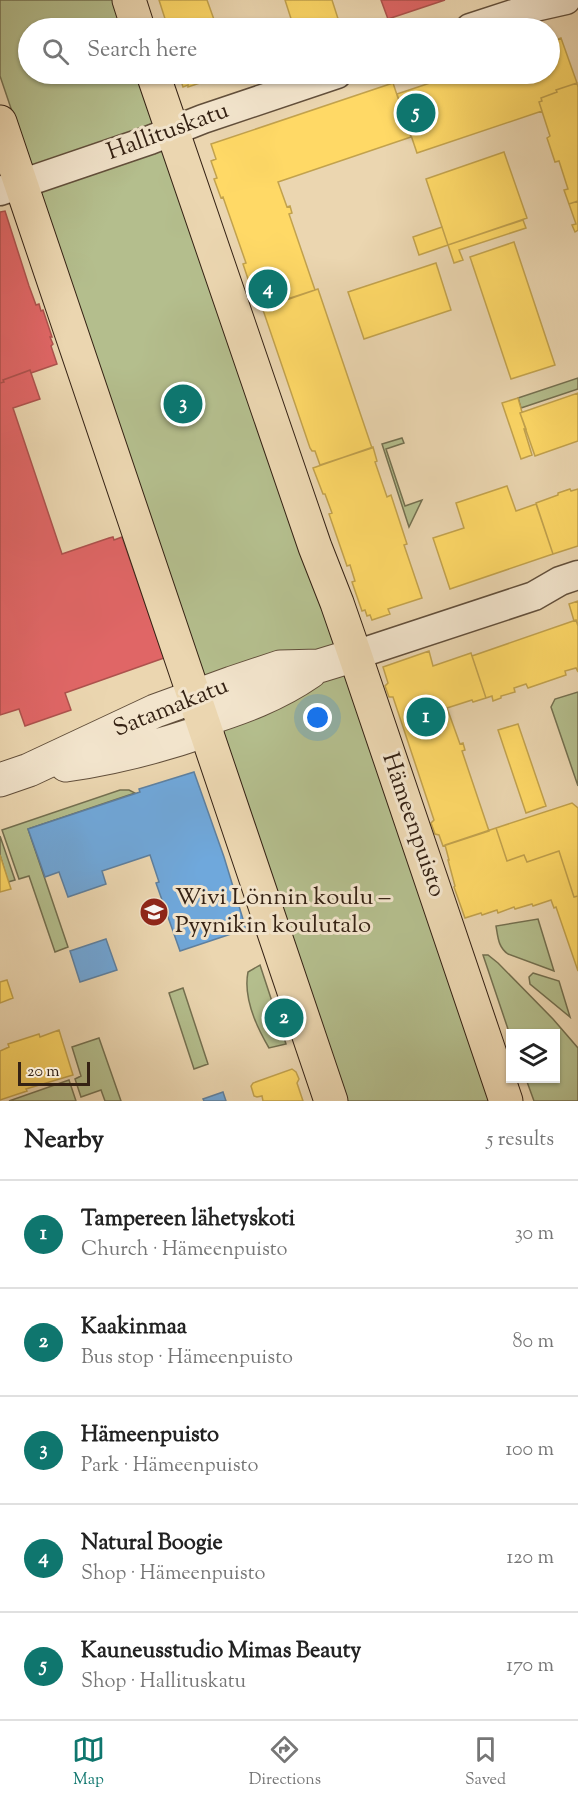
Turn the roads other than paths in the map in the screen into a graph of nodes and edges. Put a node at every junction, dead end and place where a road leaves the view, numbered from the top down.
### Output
1 (129, 0) edge
2 (566, 0) edge
3 (135, 18) edge
4 (501, 18) edge
5 (157, 84) edge
6 (308, 84) edge
7 (0, 122) edge
8 (173, 131) junction
9 (10, 187) edge
10 (578, 575) edge
11 (355, 655) junction
12 (202, 716) junction
13 (15, 775) edge
14 (331, 1101) edge
15 (506, 1101) edge

1 - 3 main road
2 - 4 street
5 - 8 main road, Hämeenpuisto
6 - 8 street, Hallituskatu
7 - 9 main road
8 - 9 street, Hallituskatu
8 - 11 main road, Hämeenpuisto
9 - 12 main road
10 - 11 street, Satamakatu
11 - 12 street, Satamakatu
11 - 15 main road, Hämeenpuisto
12 - 13 street, Satamakatu
12 - 14 main road

